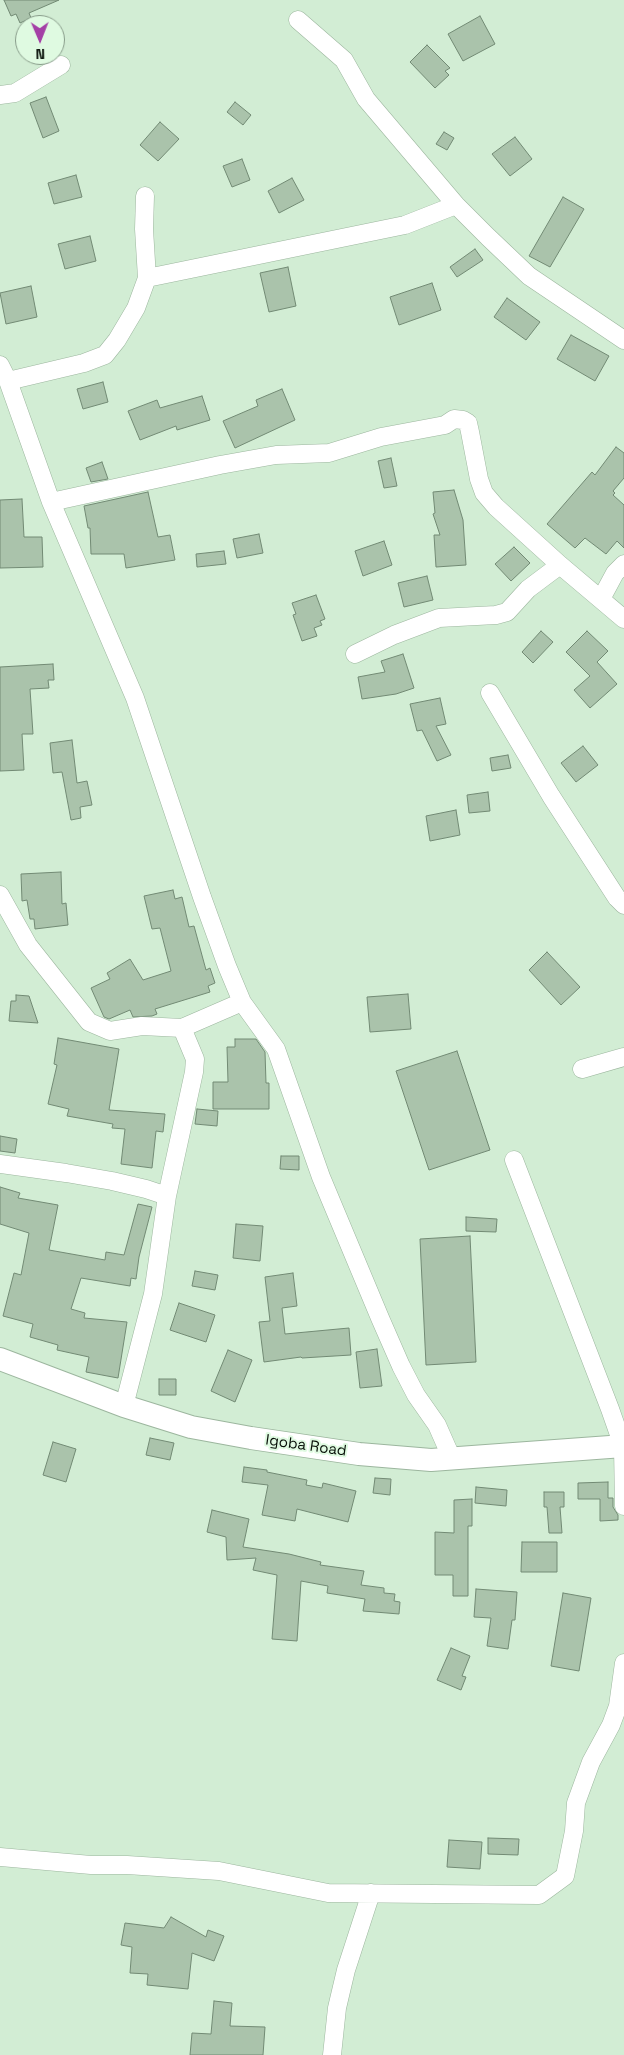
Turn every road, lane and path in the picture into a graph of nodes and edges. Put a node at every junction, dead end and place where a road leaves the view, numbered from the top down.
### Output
1 (298, 20) dead end
2 (61, 65) dead end
3 (0, 95) edge
4 (145, 196) dead end
5 (456, 205) junction
6 (147, 278) junction
7 (624, 340) edge
8 (0, 365) edge
9 (8, 381) junction
10 (51, 502) junction
11 (624, 564) edge
12 (560, 565) junction
13 (601, 599) junction
14 (624, 619) edge
15 (355, 654) dead end
16 (490, 693) dead end
17 (0, 895) edge
18 (624, 905) edge
19 (242, 1002) junction
20 (182, 1028) junction
21 (624, 1057) edge
22 (582, 1070) dead end
23 (514, 1160) dead end
24 (0, 1164) edge
25 (167, 1196) junction
26 (0, 1359) edge
27 (124, 1406) junction
28 (623, 1446) edge
29 (452, 1459) junction
30 (624, 1506) edge
31 (624, 1663) edge
32 (0, 1858) edge
33 (371, 1892) junction
34 (332, 2055) edge

1 - 5 street
2 - 3 street
4 - 6 street
5 - 6 street
5 - 7 street
6 - 9 street
8 - 9 street
9 - 10 street
10 - 12 street
10 - 19 street
11 - 13 street
12 - 13 street
12 - 15 street
13 - 14 street
16 - 18 street
17 - 20 street
19 - 20 street
19 - 29 street
20 - 25 street
21 - 22 street
23 - 28 street
24 - 25 street
25 - 27 street
26 - 27 street, Igoba Road
27 - 29 street, Igoba Road
28 - 29 street, Igoba Road
28 - 30 street
31 - 33 street
32 - 33 street
33 - 34 street

